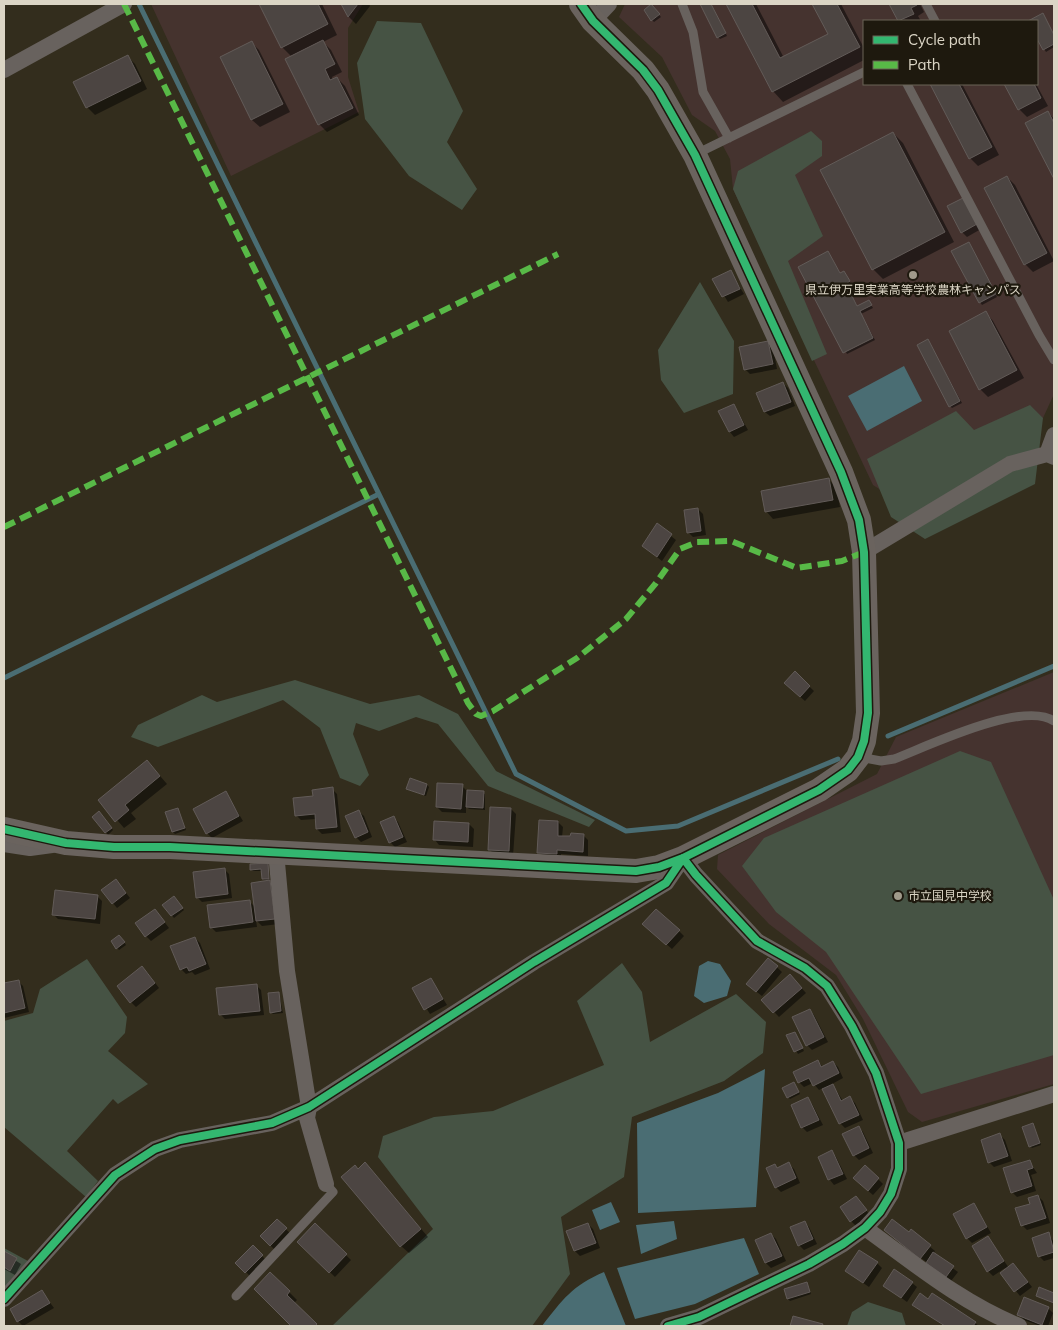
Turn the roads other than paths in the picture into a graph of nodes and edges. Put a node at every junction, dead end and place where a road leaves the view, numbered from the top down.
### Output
1 (124, 4) edge
2 (609, 4) edge
3 (682, 4) edge
4 (926, 4) edge
5 (587, 12) edge
6 (934, 20) edge
7 (4, 70) edge
8 (863, 72) edge
9 (908, 85) edge
10 (730, 138) junction
11 (695, 155) junction
12 (1054, 360) edge
13 (1054, 436) edge
14 (1051, 456) edge
15 (864, 552) junction
16 (1054, 721) edge
17 (858, 757) junction
18 (4, 829) edge
19 (66, 843) junction
20 (4, 844) edge
21 (276, 852) junction
22 (683, 858) junction
23 (1054, 1094) edge
24 (309, 1107) junction
25 (899, 1143) junction
26 (326, 1184) joint
27 (866, 1228) junction
28 (236, 1296) dead end
29 (4, 1299) edge
30 (668, 1326) edge
31 (1019, 1326) edge

1 - 7 street
2 - 5 street
3 - 10 lane
4 - 6 lane
5 - 11 street
8 - 10 lane
9 - 12 lane
10 - 11 lane
11 - 15 street
13 - 14 street
14 - 15 street
15 - 17 street
16 - 17 lane
17 - 22 street
18 - 19 street
19 - 20 street
19 - 21 street
21 - 22 street
21 - 24 street
22 - 24 street
22 - 25 street
23 - 25 street
24 - 26 street
24 - 29 street
25 - 27 street
26 - 28 lane
27 - 30 street
27 - 31 street

